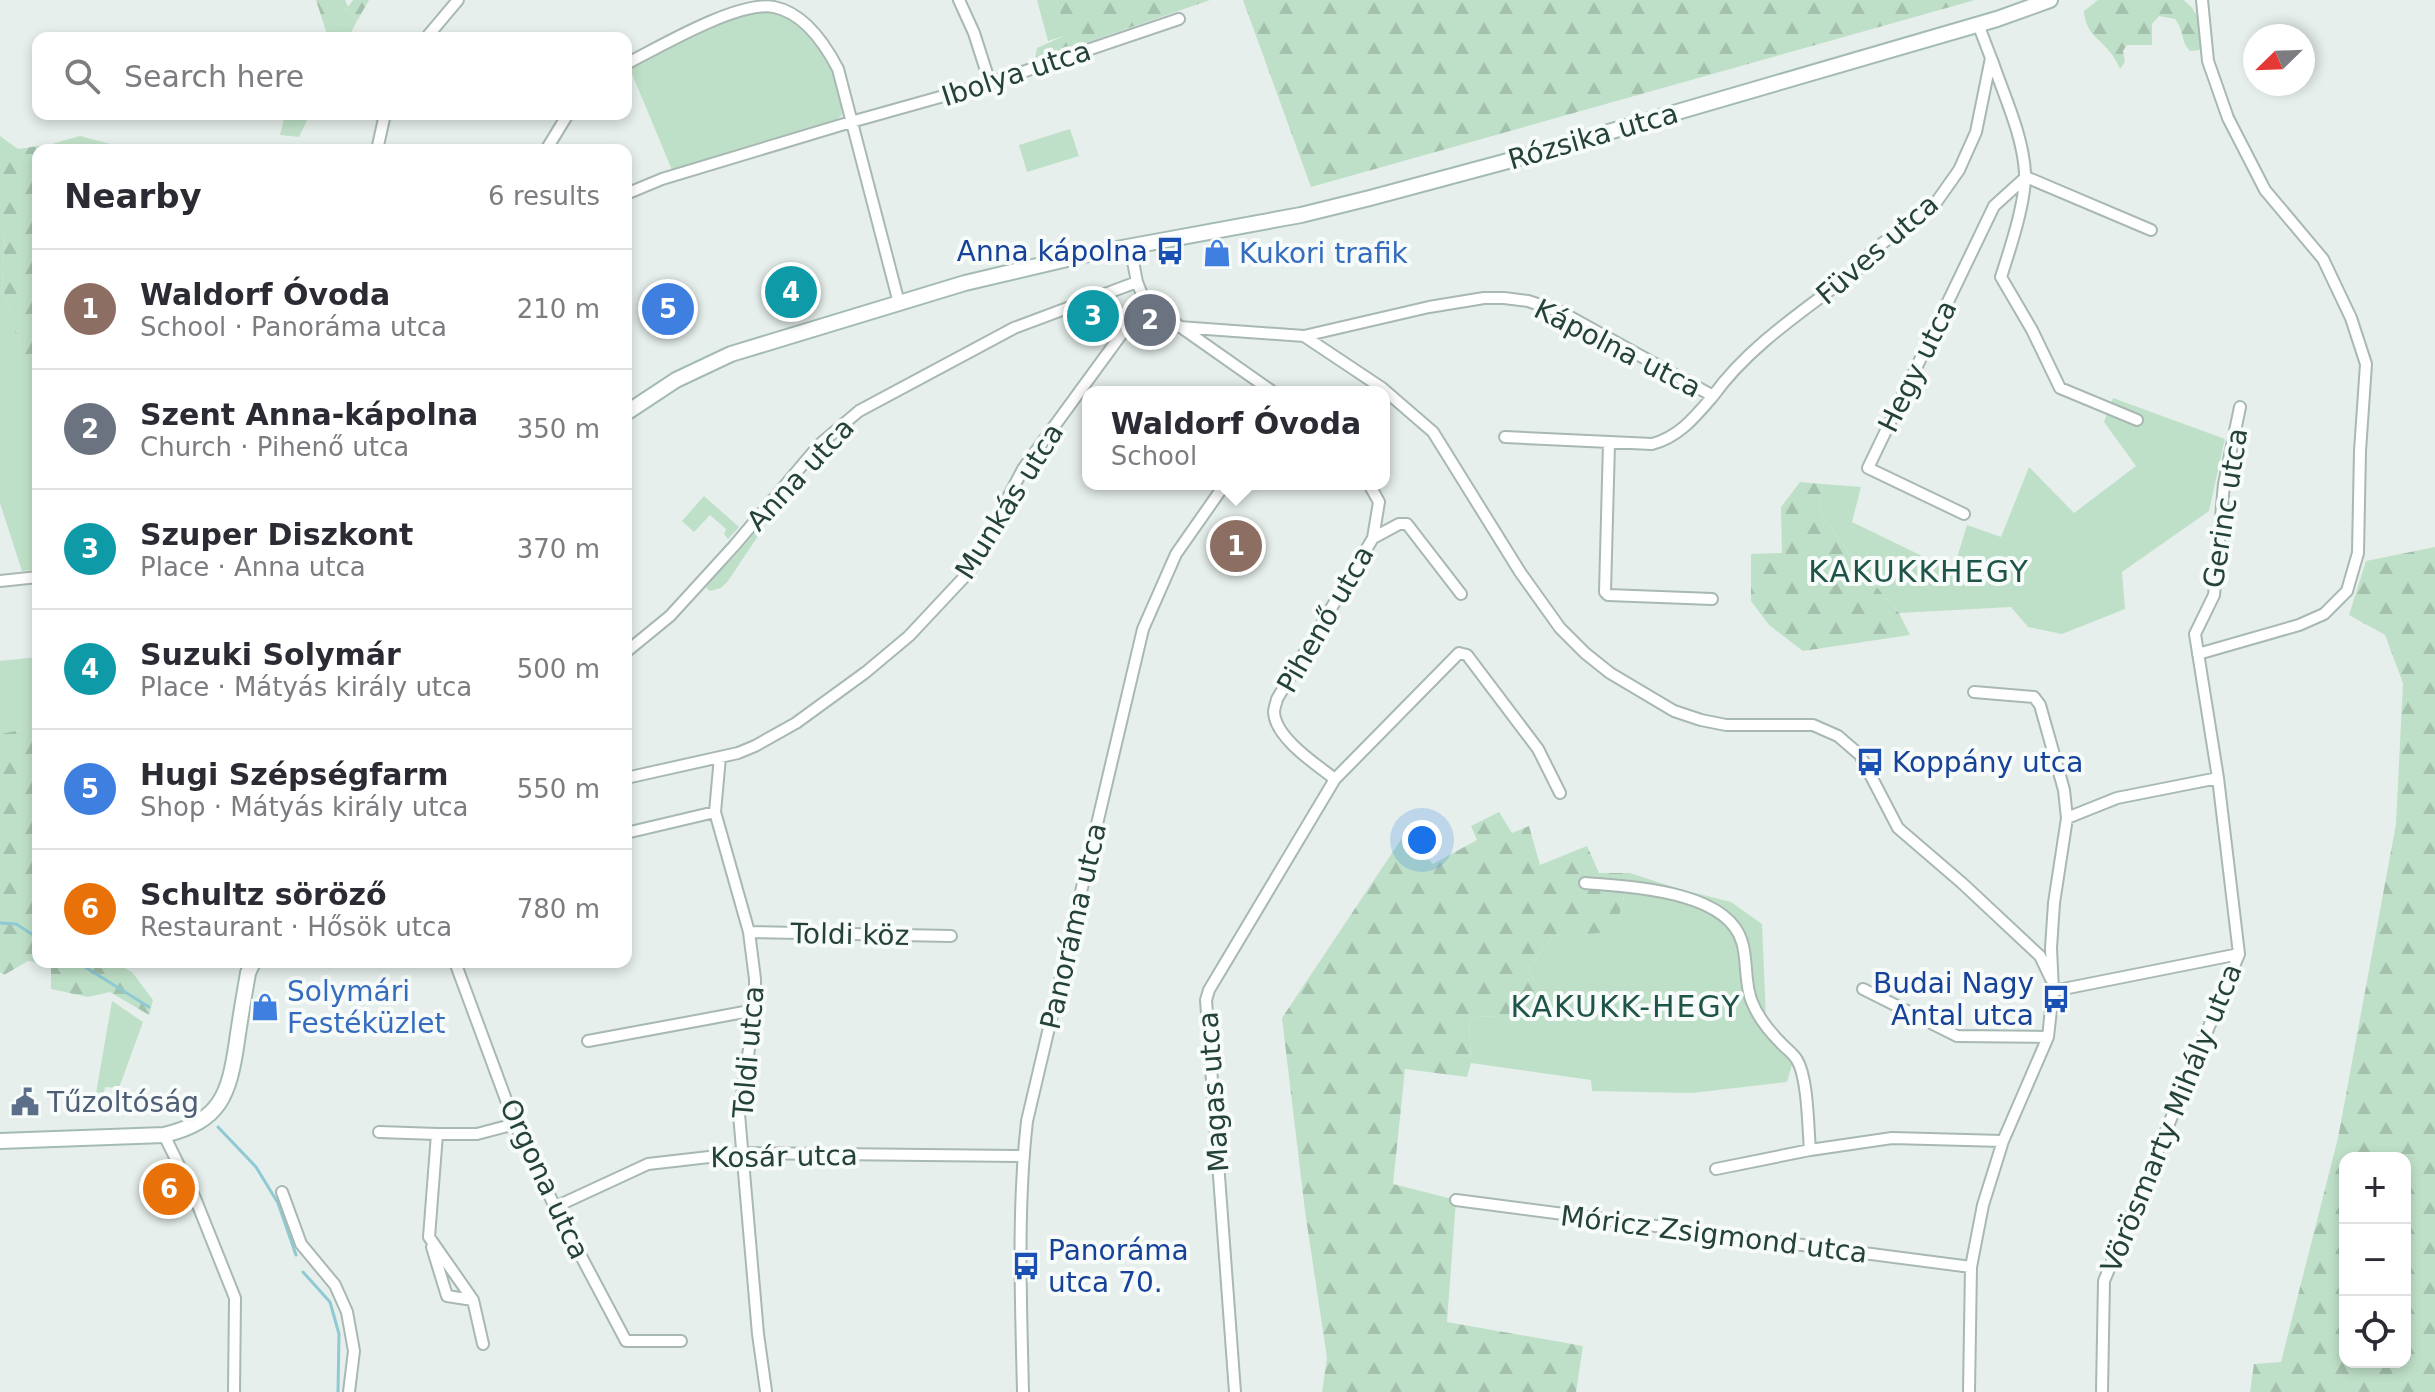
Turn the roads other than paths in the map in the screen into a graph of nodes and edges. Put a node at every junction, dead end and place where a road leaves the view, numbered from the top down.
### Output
1 (458, 0) edge
2 (959, 0) edge
3 (2050, 0) edge
4 (2202, 0) edge
5 (1179, 19) dead end
6 (1978, 24) junction
7 (431, 32) edge
8 (1991, 58) junction
9 (632, 61) edge
10 (990, 83) junction
11 (384, 120) edge
12 (564, 120) edge
13 (851, 122) junction
14 (378, 144) edge
15 (550, 144) edge
16 (2026, 177) junction
17 (632, 192) edge
18 (2151, 230) dead end
19 (1130, 246) junction
20 (1137, 282) junction
21 (1145, 302) junction
22 (899, 303) junction
23 (1179, 327) junction
24 (1304, 336) junction
25 (1084, 386) edge
26 (1264, 386) edge
27 (1379, 386) edge
28 (1082, 388) edge
29 (1390, 395) edge
30 (1713, 396) junction
31 (2240, 407) dead end
32 (632, 409) edge
33 (2137, 420) dead end
34 (1505, 437) dead end
35 (1609, 443) junction
36 (1221, 490) edge
37 (1373, 490) edge
38 (1964, 514) dead end
39 (1373, 538) junction
40 (32, 578) edge
41 (0, 581) edge
42 (1461, 594) dead end
43 (1712, 599) dead end
44 (632, 647) edge
45 (2198, 654) junction
46 (1974, 692) dead end
47 (720, 757) junction
48 (632, 777) edge
49 (2218, 778) junction
50 (1335, 779) junction
51 (1560, 793) dead end
52 (715, 812) junction
53 (2067, 818) junction
54 (632, 832) edge
55 (1585, 883) dead end
56 (749, 932) junction
57 (951, 936) dead end
58 (2239, 954) junction
59 (250, 968) edge
60 (457, 968) edge
61 (2051, 979) junction
62 (1863, 989) dead end
63 (2053, 991) junction
64 (755, 1010) junction
65 (2048, 1037) junction
66 (588, 1041) dead end
67 (515, 1124) junction
68 (379, 1132) dead end
69 (437, 1134) junction
70 (164, 1135) junction
71 (0, 1141) edge
72 (2003, 1141) junction
73 (1810, 1150) junction
74 (744, 1153) junction
75 (1023, 1156) junction
76 (1716, 1169) dead end
77 (282, 1192) dead end
78 (1456, 1200) dead end
79 (555, 1207) junction
80 (429, 1237) junction
81 (1971, 1267) junction
82 (473, 1300) junction
83 (681, 1341) dead end
84 (483, 1344) dead end
85 (766, 1391) edge
86 (234, 1392) edge
87 (349, 1392) edge
88 (1023, 1392) edge
89 (1235, 1392) edge
90 (1969, 1392) edge
91 (2102, 1392) edge

1 - 7 street
2 - 10 street
3 - 6 main road, Rózsika utca
4 - 45 street
5 - 10 street, Ibolya utca
6 - 8 street
6 - 19 main road, Rózsika utca
8 - 16 street
8 - 30 street, Füves utca
9 - 13 street
10 - 13 street, Ibolya utca
11 - 14 street
12 - 15 street
13 - 17 street, Ibolya utca
13 - 22 street
16 - 18 street
16 - 33 street
16 - 38 street, Hegy utca
19 - 20 street
19 - 22 main road, Rózsika utca
20 - 21 street
20 - 44 street, Anna utca
21 - 23 street
21 - 25 street, Munkás utca
22 - 32 main road, Rózsika utca
23 - 24 street
23 - 26 street
24 - 27 street
24 - 30 street, Kápolna utca
28 - 47 street, Munkás utca
29 - 61 street
30 - 35 street, Kápolna utca
31 - 45 street, Gerinc utca
34 - 35 street
35 - 43 street
36 - 75 street, Panoráma utca
37 - 39 street, Pihenő utca
39 - 42 street
39 - 50 street, Pihenő utca
40 - 41 street
45 - 49 street, Vörösmarty Mihály utca
46 - 53 street
47 - 48 street, Munkás utca
47 - 52 street, Toldi utca
49 - 53 street
49 - 58 street, Vörösmarty Mihály utca
50 - 51 street, Magas utca
50 - 89 street, Magas utca
52 - 54 street
52 - 56 street, Toldi utca
53 - 61 street
55 - 73 street
56 - 57 street, Toldi köz
56 - 64 street, Toldi utca
58 - 63 street
58 - 91 street, Vörösmarty Mihály utca
59 - 70 main road
60 - 67 street, Orgona utca
61 - 63 street
62 - 65 street
63 - 65 street
64 - 66 street
64 - 74 street, Toldi utca
65 - 72 street
67 - 69 street
67 - 79 street, Orgona utca
68 - 69 street
69 - 80 street
70 - 71 main road
70 - 86 street
72 - 73 street
72 - 81 street
73 - 76 street
74 - 75 street, Kosár utca
74 - 79 street, Kosár utca
74 - 85 street, Toldi utca
75 - 88 street, Panoráma utca
77 - 87 street
78 - 81 street, Móricz Zsigmond utca
79 - 83 street, Orgona utca
80 - 82 street
80 - 82 street
81 - 90 street
82 - 84 street

